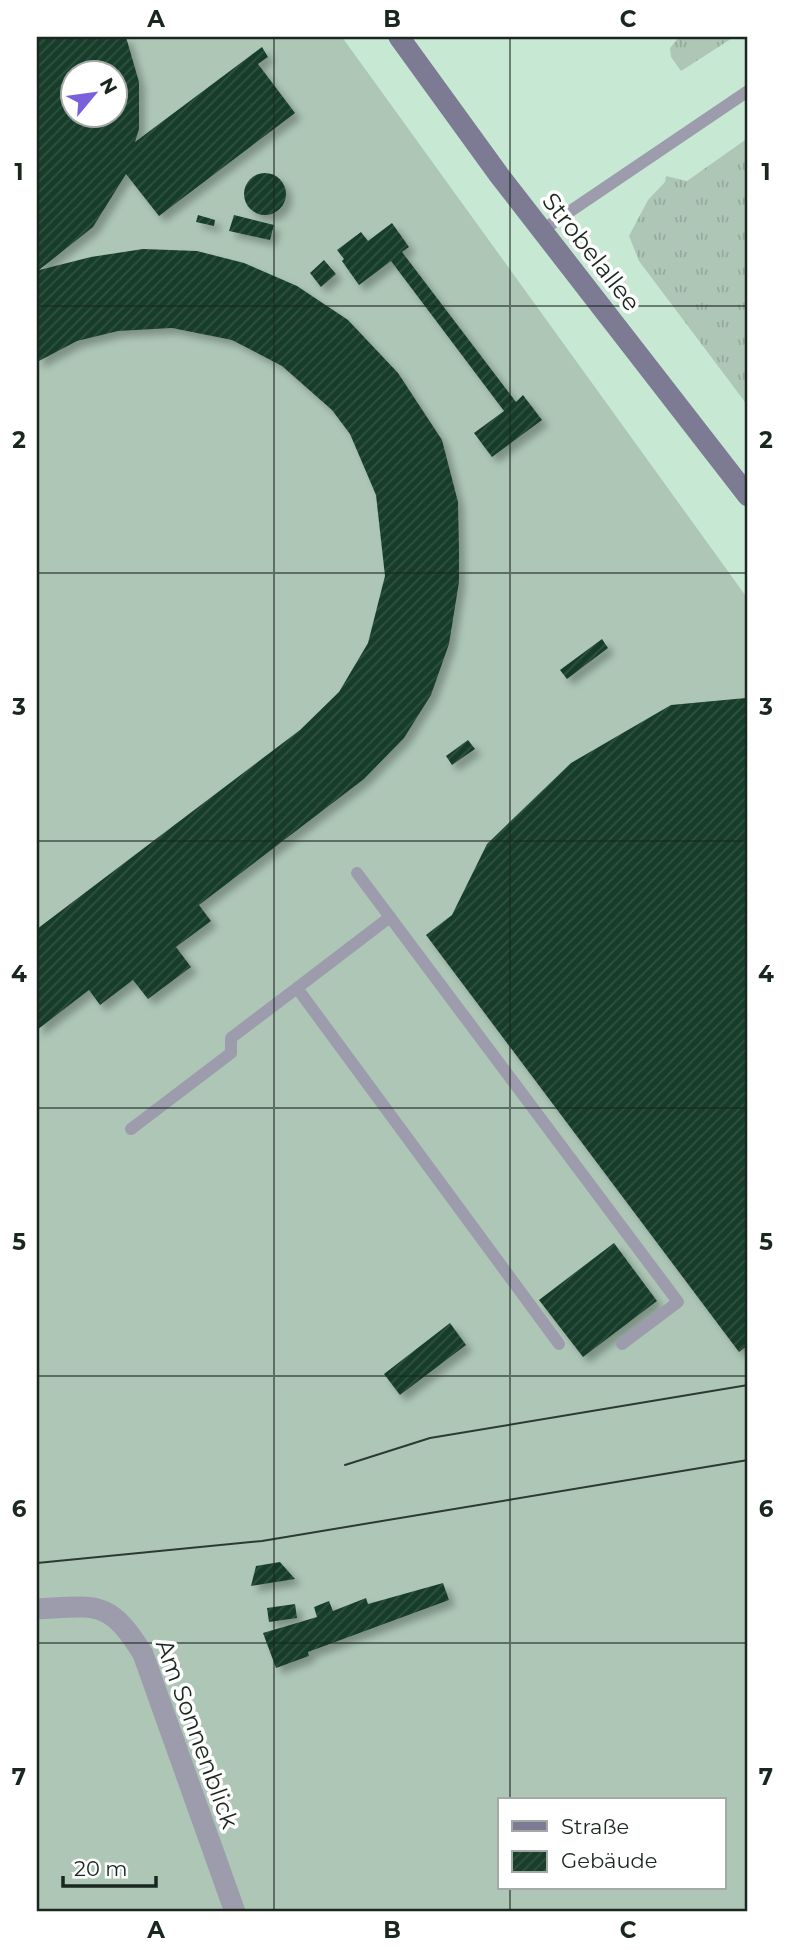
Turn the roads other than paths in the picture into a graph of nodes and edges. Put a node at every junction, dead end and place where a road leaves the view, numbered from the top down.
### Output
1 (399, 37) edge
2 (748, 91) edge
3 (541, 231) junction
4 (748, 496) edge
5 (357, 873) dead end
6 (390, 917) junction
7 (297, 988) junction
8 (131, 1129) dead end
9 (559, 1344) dead end
10 (622, 1345) dead end
11 (37, 1609) edge
12 (235, 1912) edge

1 - 3 street, Strobelallee
2 - 3 lane
3 - 4 street, Strobelallee
5 - 6 lane
6 - 7 lane
6 - 10 lane
7 - 8 lane
7 - 9 lane
11 - 12 street, Am Sonnenblick

